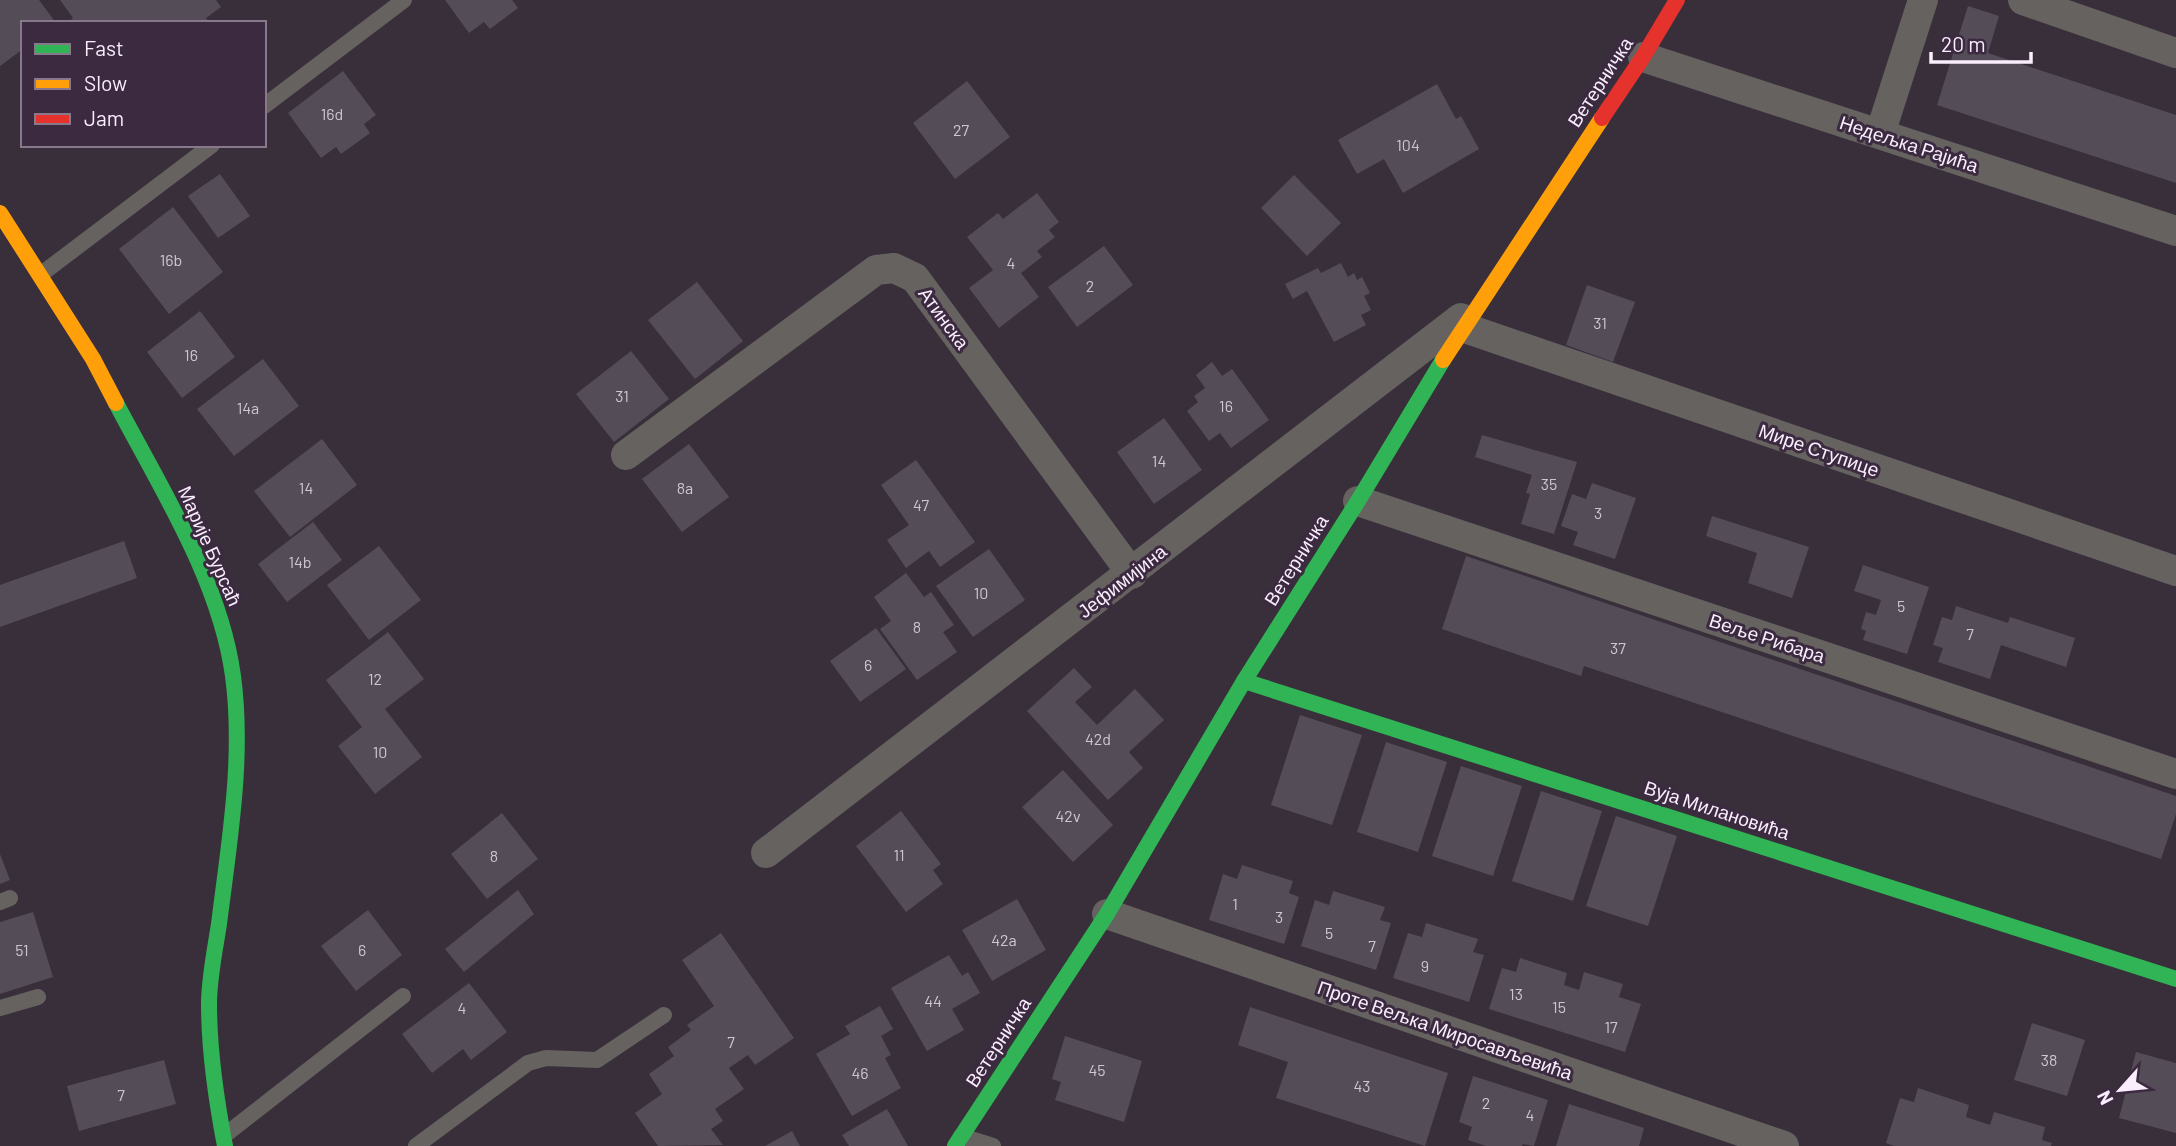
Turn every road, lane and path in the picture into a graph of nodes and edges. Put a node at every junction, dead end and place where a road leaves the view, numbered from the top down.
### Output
1 (404, 0) edge
2 (1677, 0) edge
3 (1923, 0) edge
4 (2023, 0) edge
5 (2176, 54) edge
6 (1643, 57) junction
7 (266, 104) edge
8 (1880, 134) junction
9 (209, 147) edge
10 (0, 214) edge
11 (2176, 231) edge
12 (40, 275) junction
13 (1469, 317) junction
14 (626, 455) dead end
15 (1358, 501) junction
16 (2176, 571) edge
17 (1132, 574) junction
18 (1244, 681) junction
19 (2176, 774) edge
20 (766, 853) dead end
21 (1107, 915) junction
22 (2176, 979) edge
23 (403, 996) dead end
24 (38, 997) dead end
25 (0, 1008) edge
26 (664, 1015) dead end
27 (958, 1141) edge
28 (224, 1142) edge
29 (416, 1146) edge
30 (993, 1146) edge
31 (1784, 1146) edge

1 - 7 lane
2 - 6 street, Ветерничка
3 - 8 street
4 - 5 street
6 - 8 street, Недељка Рајића
6 - 13 street, Ветерничка
8 - 11 street, Недељка Рајића
9 - 12 lane
10 - 12 street, Марије Бурсаћ
12 - 28 street, Марије Бурсаћ
13 - 15 street, Ветерничка
13 - 16 street, Мире Ступице
13 - 17 street, Јефимијина
14 - 17 street, Атинска
15 - 18 street, Ветерничка
15 - 19 street, Веље Рибара
17 - 20 street, Јефимијина
18 - 21 street, Ветерничка
18 - 22 street, Вуја Милановића
21 - 27 street, Ветерничка
21 - 31 street, Проте Вељка Миросављевића
23 - 28 lane
24 - 25 lane
26 - 29 lane
27 - 30 lane

